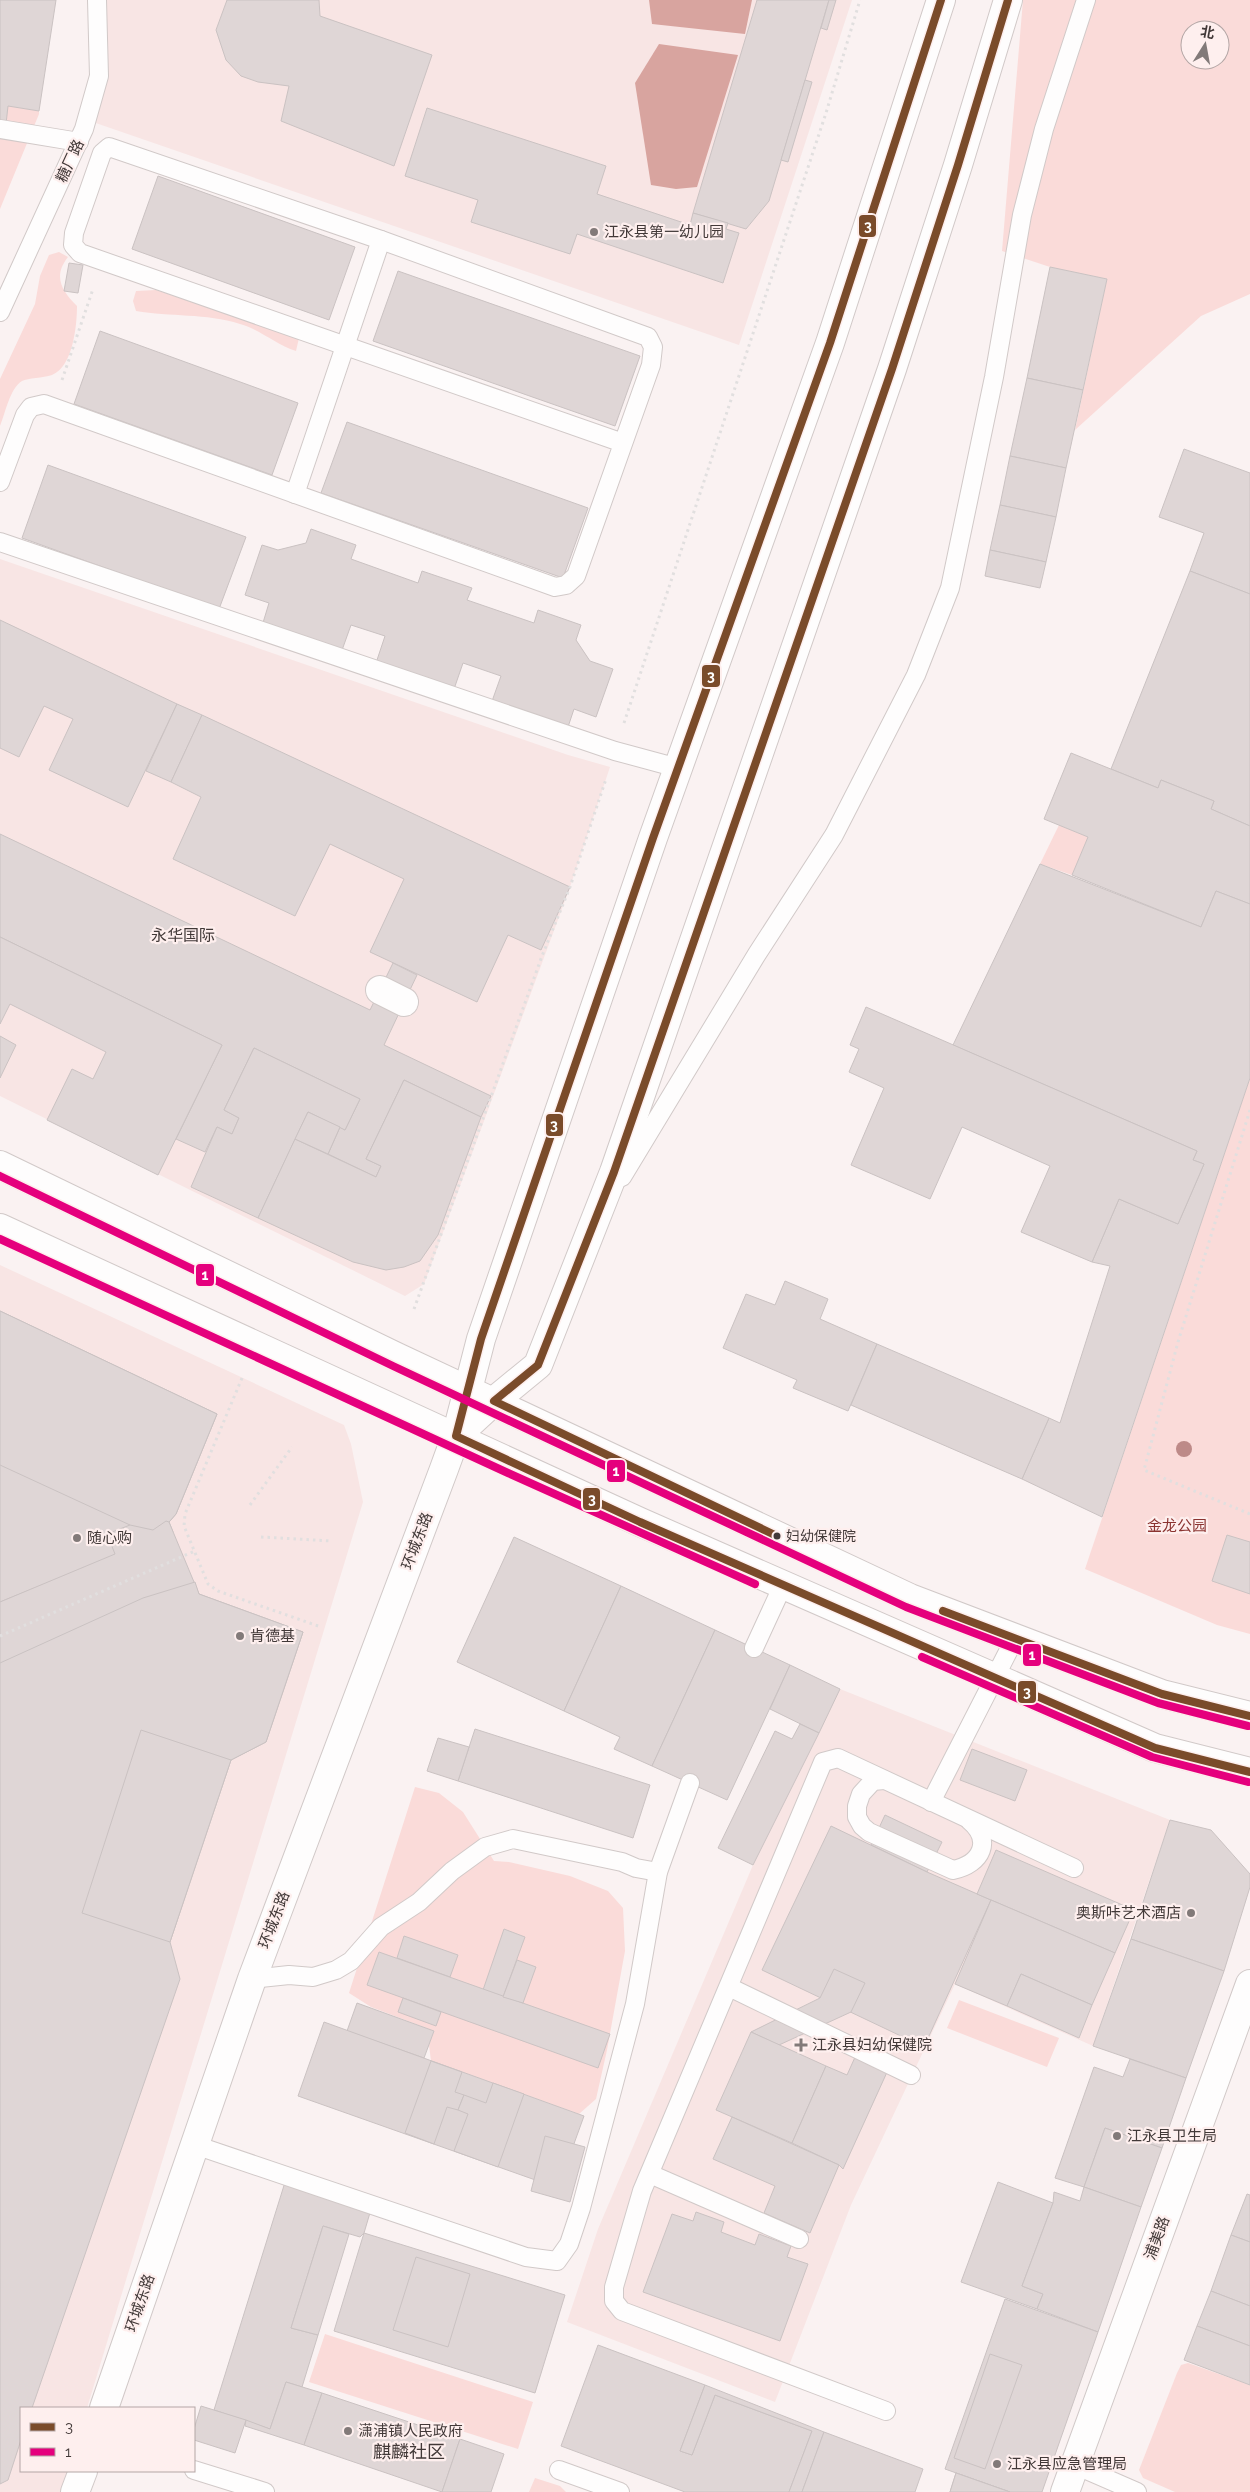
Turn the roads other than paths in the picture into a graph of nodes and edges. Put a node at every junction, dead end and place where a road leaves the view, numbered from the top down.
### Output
1 (97, 0) edge
2 (941, 0) edge
3 (1008, 0) edge
4 (1086, 0) edge
5 (0, 129) edge
6 (79, 142) junction
7 (381, 240) junction
8 (0, 312) edge
9 (345, 346) junction
10 (623, 443) junction
11 (0, 482) edge
12 (295, 494) junction
13 (0, 542) edge
14 (678, 768) junction
15 (380, 990) dead end
16 (404, 1002) dead end
17 (0, 1165) edge
18 (0, 1228) edge
19 (591, 1230) junction
20 (467, 1388) junction
21 (494, 1401) junction
22 (456, 1436) junction
23 (783, 1585) junction
24 (1015, 1638) junction
25 (754, 1648) dead end
26 (994, 1677) junction
27 (1250, 1716) edge
28 (1250, 1772) edge
29 (884, 1780) junction
30 (690, 1783) dead end
31 (931, 1802) junction
32 (968, 1819) junction
33 (1074, 1868) dead end
34 (658, 1872) junction
35 (252, 1979) junction
36 (1250, 1984) edge
37 (729, 1987) junction
38 (911, 2075) dead end
39 (195, 2144) junction
40 (650, 2174) junction
41 (799, 2239) dead end
42 (104, 2407) edge
43 (886, 2411) dead end
44 (1075, 2466) junction
45 (195, 2470) edge
46 (559, 2470) dead end
47 (83, 2472) edge
48 (586, 2486) edge
49 (75, 2492) edge
50 (265, 2492) edge
51 (620, 2492) edge
52 (1065, 2492) edge
53 (1137, 2492) edge

1 - 6 lane, 糖厂路
2 - 14 main road, 环城东路
3 - 19 main road, 环城东路
4 - 19 lane
5 - 6 lane
6 - 8 lane, 糖厂路
7 - 9 lane
7 - 9 lane
7 - 10 lane
9 - 10 lane
9 - 12 lane
10 - 12 lane
11 - 12 lane
13 - 14 lane
14 - 20 main road, 环城东路
15 - 16 main road
17 - 20 main road
18 - 22 main road
19 - 21 main road, 环城东路
20 - 21 main road
20 - 22 main road, 环城东路
21 - 22 main road, 环城东路
21 - 24 main road
22 - 23 main road
22 - 35 main road, 环城东路
23 - 25 lane
23 - 26 main road
24 - 26 lane
24 - 27 main road
26 - 28 main road
26 - 31 lane
29 - 31 lane
29 - 32 lane
29 - 37 lane
30 - 34 lane
31 - 32 lane
32 - 33 lane
34 - 35 lane
34 - 39 lane
35 - 39 main road, 环城东路
36 - 44 main road, 浦美路
37 - 38 lane
37 - 40 lane
39 - 42 main road, 环城东路
40 - 41 lane
40 - 43 lane
44 - 52 main road, 浦美路
44 - 53 lane
45 - 50 lane
46 - 48 lane
47 - 49 main road
48 - 51 lane

